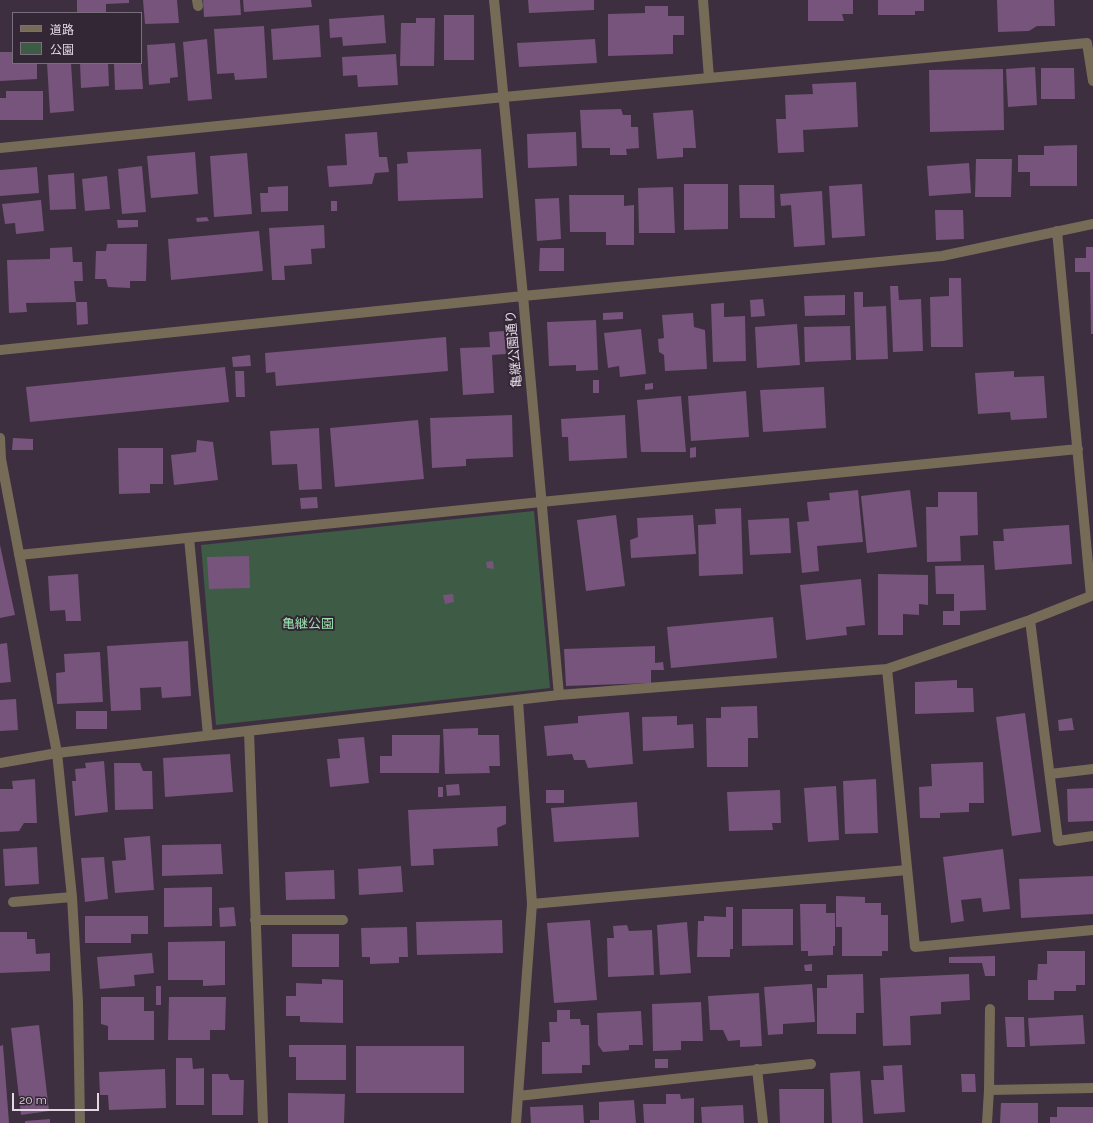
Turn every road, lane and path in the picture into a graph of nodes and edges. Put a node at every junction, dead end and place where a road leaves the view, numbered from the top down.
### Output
1 (494, 0) edge
2 (703, 0) edge
3 (709, 78) junction
4 (1093, 81) edge
5 (504, 97) junction
6 (0, 148) edge
7 (1093, 224) edge
8 (1058, 231) junction
9 (523, 296) junction
10 (0, 350) edge
11 (0, 438) edge
12 (1078, 449) junction
13 (541, 502) junction
14 (189, 538) junction
15 (19, 555) junction
16 (1030, 620) junction
17 (886, 669) junction
18 (559, 695) junction
19 (518, 700) junction
20 (249, 731) junction
21 (208, 735) junction
22 (57, 753) junction
23 (0, 763) edge
24 (1093, 768) edge
25 (1050, 774) junction
26 (1093, 836) edge
27 (907, 870) junction
28 (72, 897) junction
29 (14, 902) dead end
30 (532, 904) junction
31 (256, 920) junction
32 (343, 920) dead end
33 (1093, 930) edge
34 (990, 1009) dead end
35 (811, 1064) dead end
36 (757, 1070) junction
37 (1093, 1088) edge
38 (989, 1090) junction
39 (518, 1096) junction
40 (80, 1123) edge
41 (263, 1123) edge
42 (516, 1123) edge
43 (763, 1123) edge
44 (987, 1123) edge

1 - 5 street, 亀継公園通り
2 - 3 street
3 - 4 street
3 - 5 street
5 - 6 street
5 - 9 street, 亀継公園通り
7 - 8 street
8 - 9 street
8 - 12 street
9 - 10 street
9 - 13 street, 亀継公園通り
11 - 15 street
12 - 13 street
12 - 16 street
13 - 14 street
13 - 18 street, 亀継公園通り
14 - 15 street
14 - 21 street
15 - 22 street
16 - 17 street
16 - 25 street
17 - 18 street
17 - 27 street
18 - 19 street
19 - 20 street
19 - 30 street
20 - 21 street
20 - 31 street
21 - 22 street
22 - 23 street
22 - 28 street
24 - 25 street
25 - 26 street
27 - 30 street
27 - 33 street
28 - 29 street
28 - 40 street
30 - 39 street
31 - 32 street
31 - 41 street
34 - 38 street
35 - 36 street
36 - 39 street
36 - 43 street
37 - 38 street
38 - 44 street
39 - 42 street

